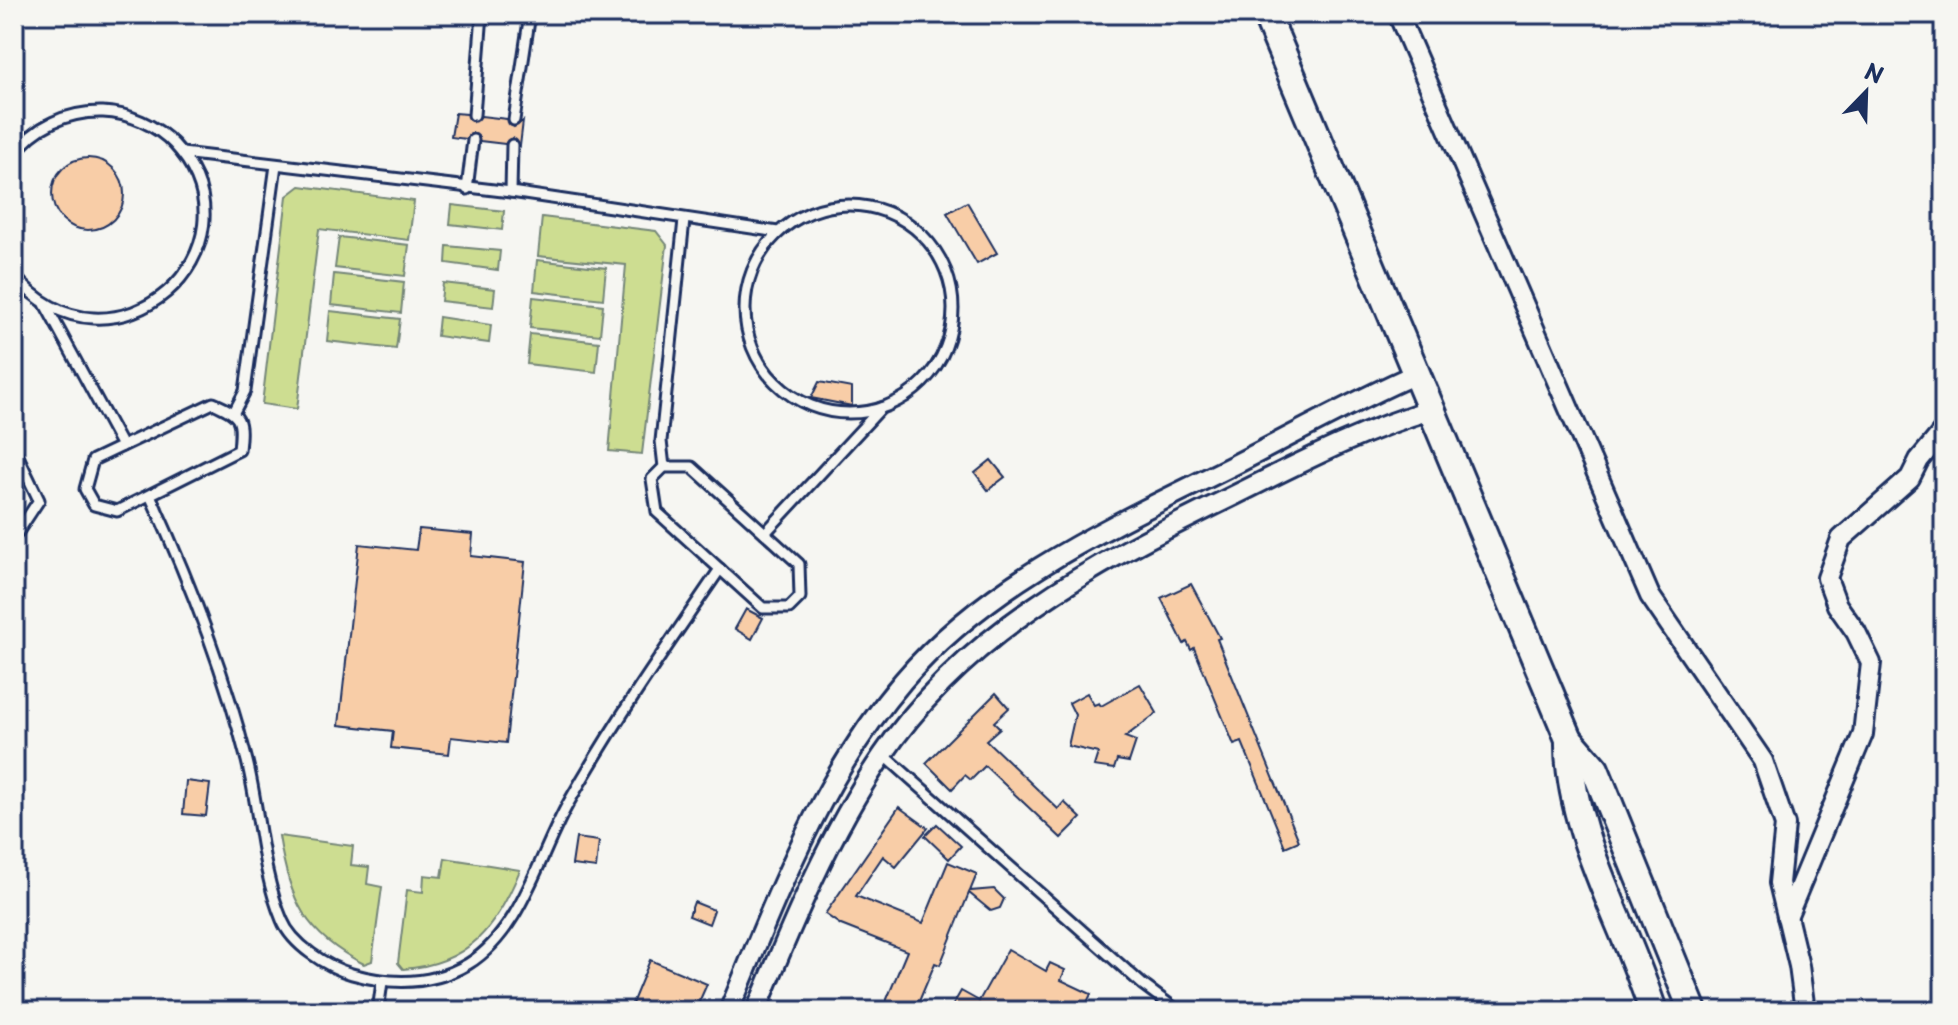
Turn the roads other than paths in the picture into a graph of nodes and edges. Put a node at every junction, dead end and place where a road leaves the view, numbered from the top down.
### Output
1 (482, 14) edge
2 (530, 14) edge
3 (1266, 14) edge
4 (1398, 14) edge
5 (474, 115) dead end
6 (514, 120) dead end
7 (473, 140) dead end
8 (512, 145) dead end
9 (182, 153) junction
10 (14, 155) edge
11 (276, 165) junction
12 (467, 189) junction
13 (511, 192) junction
14 (684, 220) junction
15 (778, 232) junction
16 (14, 275) edge
17 (45, 304) junction
18 (1418, 373) junction
19 (881, 408) junction
20 (1433, 409) junction
21 (234, 412) junction
22 (1944, 430) edge
23 (122, 446) junction
24 (14, 448) edge
25 (664, 467) junction
26 (150, 495) junction
27 (765, 533) junction
28 (14, 538) edge
29 (720, 569) junction
30 (1569, 739) junction
31 (883, 754) junction
32 (1787, 917) junction
33 (382, 982) junction
34 (378, 1011) edge
35 (729, 1011) edge
36 (756, 1011) edge
37 (1178, 1011) edge
38 (1653, 1011) edge
39 (1693, 1011) edge
40 (1805, 1011) edge

1 - 5 lane
2 - 6 lane
3 - 18 main road
4 - 32 street
7 - 12 lane
8 - 13 lane
9 - 10 lane
9 - 11 lane
9 - 17 lane
11 - 12 lane
11 - 21 lane
12 - 13 lane
13 - 14 lane
14 - 15 lane
14 - 25 lane
15 - 19 lane
15 - 19 lane
16 - 17 lane
17 - 23 lane
18 - 20 main road
18 - 35 street
19 - 27 lane
20 - 30 main road
20 - 31 street
21 - 23 lane
21 - 26 lane
22 - 32 street
23 - 26 lane
24 - 28 lane
25 - 27 lane
25 - 29 lane
26 - 33 lane
27 - 29 lane
29 - 33 lane
30 - 38 main road
30 - 39 main road
31 - 36 street
31 - 37 lane
32 - 40 street
33 - 34 lane

